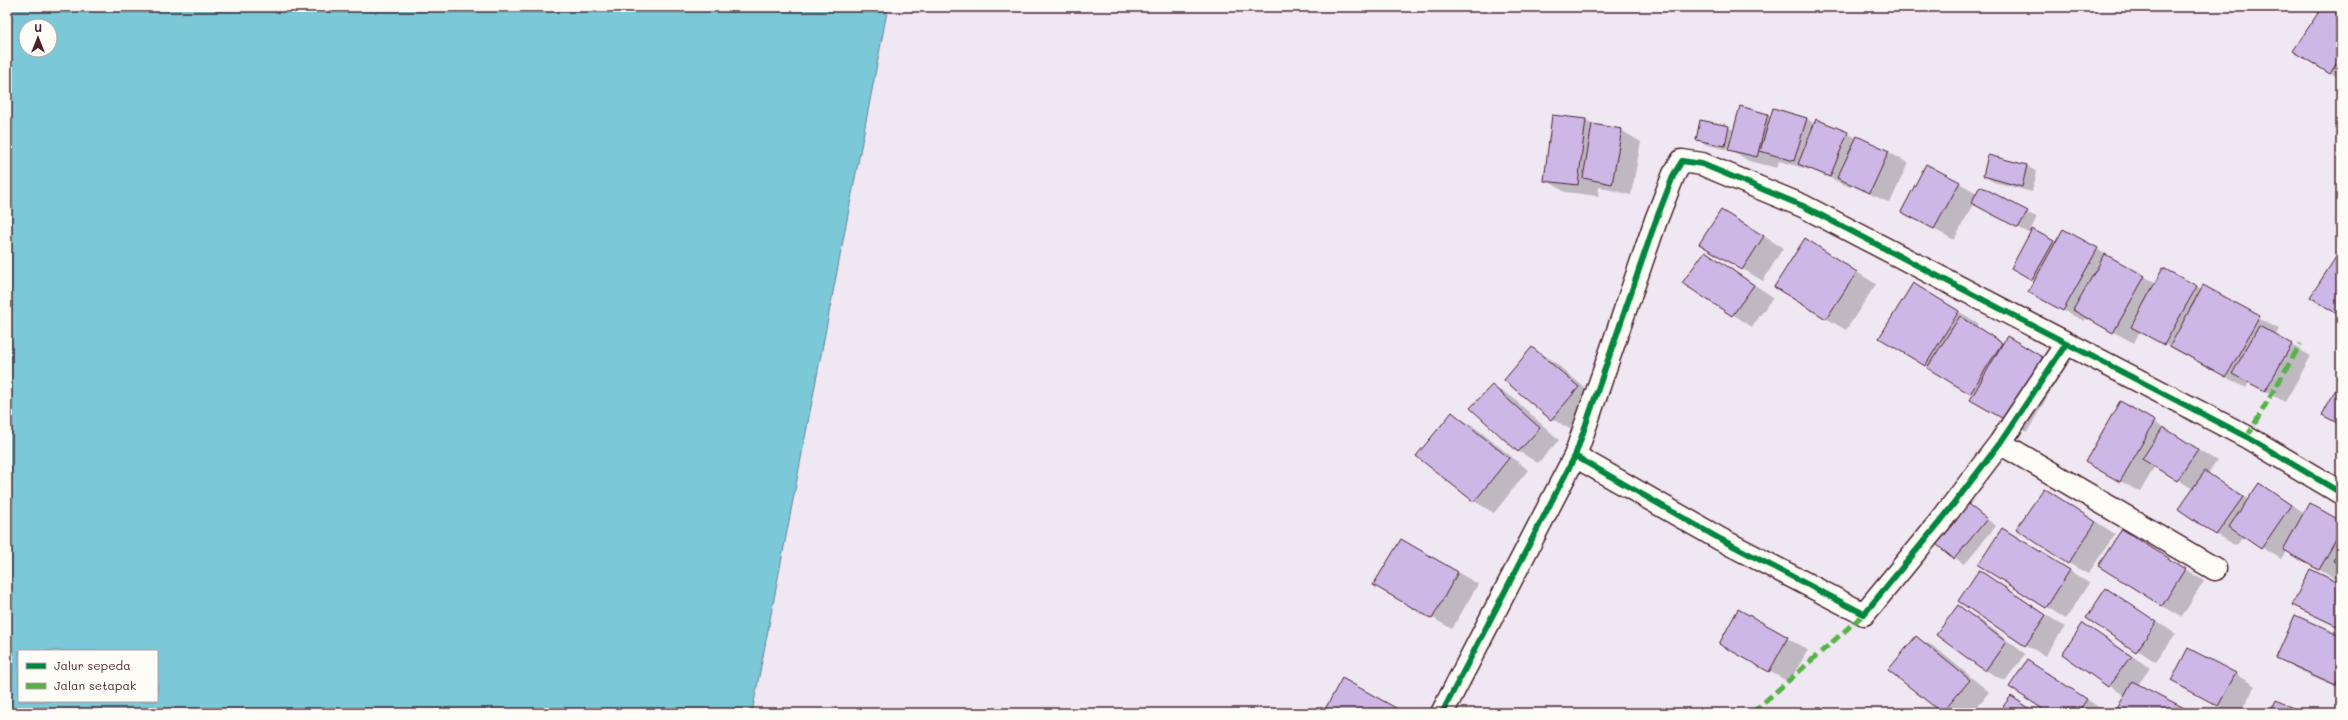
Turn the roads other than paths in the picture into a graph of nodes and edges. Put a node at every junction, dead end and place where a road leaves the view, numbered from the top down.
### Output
1 (2066, 344) junction
2 (2000, 443) junction
3 (1575, 456) junction
4 (2341, 493) edge
5 (2215, 569) dead end
6 (1442, 713) edge

1 - 2 street
1 - 3 street
1 - 4 street
2 - 3 street
2 - 5 street
3 - 6 street

